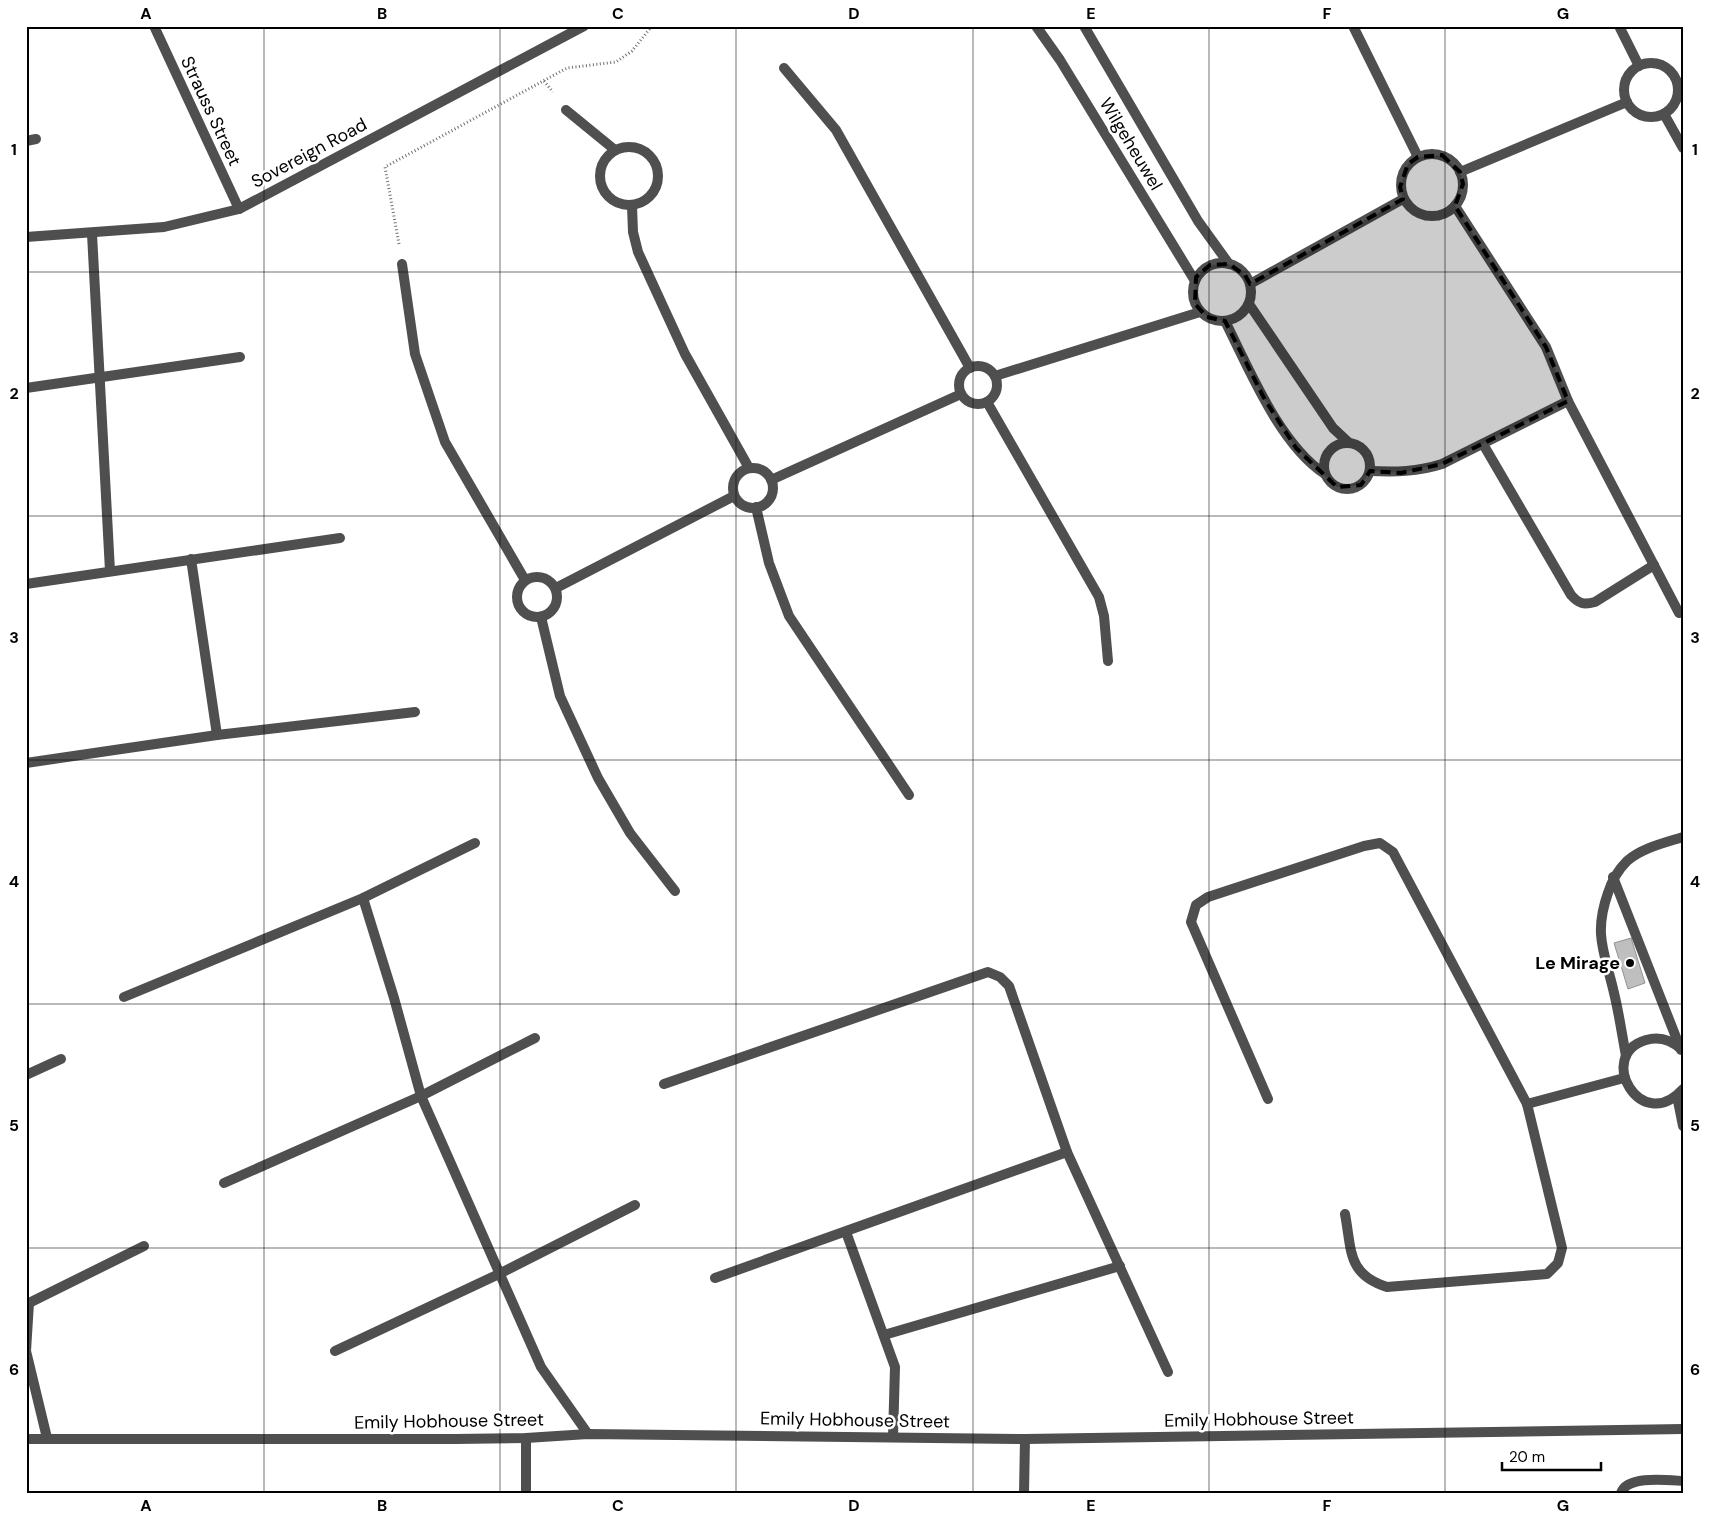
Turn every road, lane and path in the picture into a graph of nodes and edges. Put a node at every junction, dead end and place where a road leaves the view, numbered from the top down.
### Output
1 (154, 26) edge
2 (584, 26) edge
3 (652, 26) edge
4 (1036, 26) edge
5 (1084, 26) edge
6 (1353, 26) edge
7 (1619, 26) edge
8 (1639, 66) junction
9 (784, 68) dead end
10 (1679, 76) edge
11 (1628, 102) junction
12 (566, 110) dead end
13 (1664, 114) junction
14 (1683, 148) edge
15 (615, 150) junction
16 (1418, 157) junction
17 (1460, 172) junction
18 (1403, 199) junction
19 (632, 206) junction
20 (1455, 206) junction
21 (239, 209) junction
22 (92, 234) junction
23 (26, 237) edge
24 (402, 264) joint
25 (1229, 264) junction
26 (1195, 281) junction
27 (1250, 284) junction
28 (1248, 304) junction
29 (1200, 312) junction
30 (1225, 321) junction
31 (240, 357) dead end
32 (970, 368) junction
33 (995, 376) junction
34 (101, 378) junction
35 (26, 388) edge
36 (960, 394) junction
37 (1568, 401) junction
38 (986, 402) junction
39 (1348, 442) junction
40 (1483, 444) junction
41 (749, 468) junction
42 (1370, 471) junction
43 (1325, 474) junction
44 (771, 480) junction
45 (734, 496) junction
46 (756, 507) junction
47 (340, 538) dead end
48 (191, 559) junction
49 (1654, 565) junction
50 (110, 571) junction
51 (525, 580) junction
52 (26, 584) edge
53 (556, 588) junction
54 (1679, 613) dead end
55 (541, 617) junction
56 (1108, 661) dead end
57 (414, 712) dead end
58 (217, 734) junction
59 (26, 763) edge
60 (909, 795) dead end
61 (1683, 837) edge
62 (475, 842) dead end
63 (1613, 877) junction
64 (675, 892) dead end
65 (363, 898) junction
66 (124, 997) dead end
67 (534, 1038) dead end
68 (1682, 1051) edge
69 (1626, 1056) junction
70 (62, 1060) dead end
71 (26, 1075) edge
72 (1624, 1078) junction
73 (664, 1084) dead end
74 (1680, 1093) edge
75 (421, 1096) junction
76 (1268, 1099) dead end
77 (1527, 1104) junction
78 (1683, 1126) edge
79 (1067, 1152) junction
80 (224, 1183) dead end
81 (635, 1205) dead end
82 (1344, 1214) dead end
83 (846, 1232) junction
84 (144, 1246) dead end
85 (1120, 1266) junction
86 (499, 1274) junction
87 (715, 1278) dead end
88 (28, 1302) edge
89 (884, 1335) junction
90 (335, 1351) dead end
91 (1168, 1372) dead end
92 (1683, 1429) edge
93 (588, 1434) junction
94 (893, 1437) junction
95 (48, 1438) junction
96 (526, 1438) junction
97 (1025, 1438) junction
98 (26, 1439) edge
99 (1683, 1481) edge
100 (526, 1493) edge
101 (1024, 1493) edge
102 (1620, 1493) edge

1 - 21 street, Strauss Street
2 - 21 street, Sovereign Road
3 - 24 path
4 - 26 street, Wilgeheuwel
5 - 25 street, Wilgeheuwel
6 - 16 street
7 - 8 street
8 - 10 street
8 - 11 street
9 - 32 street
10 - 13 street
11 - 13 street
11 - 17 street
12 - 15 street
13 - 14 street
15 - 19 street
15 - 19 street
16 - 17 street
16 - 18 street
17 - 20 street
18 - 20 street
18 - 27 street
19 - 41 street
20 - 37 street
21 - 22 street, Sovereign Road
22 - 23 street, Sovereign Road
22 - 34 street
24 - 51 street
25 - 26 street
25 - 27 street
26 - 29 street
27 - 28 street
28 - 30 street
28 - 39 street
29 - 30 street
29 - 33 street
30 - 43 street
31 - 34 street
32 - 33 street
32 - 36 street
33 - 38 street
34 - 35 street
34 - 50 street
36 - 38 street
36 - 44 street
37 - 40 street
37 - 49 street
38 - 56 street
39 - 42 street
39 - 43 street
40 - 42 street
40 - 49 street
41 - 44 street
41 - 45 street
42 - 43 street
44 - 46 street
45 - 46 street
45 - 53 street
46 - 60 street
47 - 48 street
48 - 50 street
48 - 58 street
49 - 54 street
50 - 52 street
51 - 53 street
51 - 55 street
53 - 55 street
55 - 64 street
57 - 58 street
58 - 59 street
61 - 63 street
62 - 65 street
63 - 68 street
63 - 69 street
65 - 66 street
65 - 75 street
67 - 75 street
68 - 69 street
69 - 72 street
70 - 71 street
72 - 74 street
72 - 77 street
73 - 79 street
74 - 78 street
75 - 80 street
75 - 86 street
76 - 77 street
77 - 82 street
79 - 83 street
79 - 85 street
81 - 86 street
83 - 87 street
83 - 89 street
84 - 88 street
85 - 89 street
85 - 91 street
86 - 90 street
86 - 93 street
88 - 95 street
89 - 94 street
92 - 97 street, Emily Hobhouse Street
93 - 94 street, Emily Hobhouse Street
93 - 96 street, Emily Hobhouse Street
94 - 97 street, Emily Hobhouse Street
95 - 96 street, Emily Hobhouse Street
95 - 98 street, Emily Hobhouse Street
96 - 100 street
97 - 101 street
99 - 102 street

